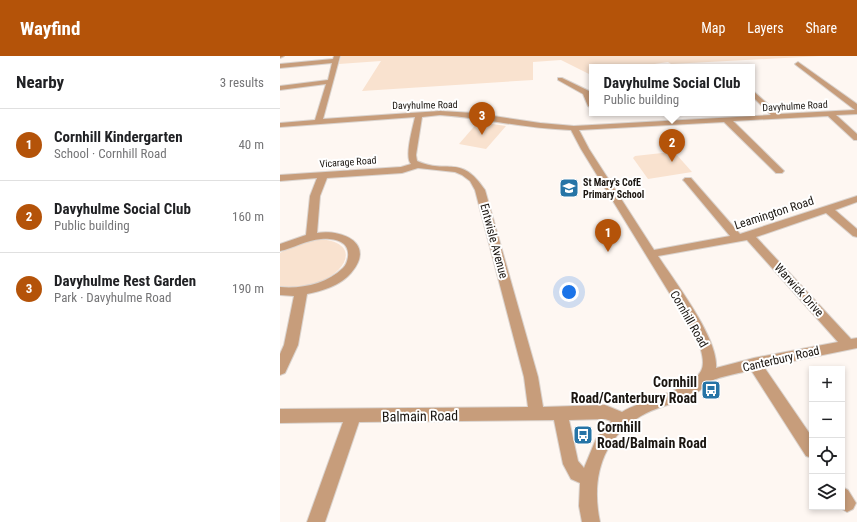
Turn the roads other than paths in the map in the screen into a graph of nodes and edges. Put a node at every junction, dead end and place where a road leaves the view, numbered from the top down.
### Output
1 (337, 58) edge
2 (798, 64) dead end
3 (280, 66) edge
4 (560, 79) dead end
5 (330, 82) junction
6 (280, 88) edge
7 (755, 95) edge
8 (589, 100) edge
9 (857, 108) edge
10 (857, 112) edge
11 (419, 114) junction
12 (830, 114) junction
13 (670, 116) edge
14 (777, 116) junction
15 (726, 119) junction
16 (319, 122) junction
17 (675, 122) junction
18 (280, 124) edge
19 (574, 128) junction
20 (857, 138) edge
21 (418, 165) junction
22 (779, 171) dead end
23 (323, 175) junction
24 (280, 178) edge
25 (688, 180) dead end
26 (857, 199) edge
27 (828, 209) junction
28 (857, 234) edge
29 (311, 236) junction
30 (743, 238) junction
31 (280, 248) edge
32 (651, 254) junction
33 (280, 291) edge
34 (301, 292) junction
35 (852, 343) edge
36 (754, 364) junction
37 (280, 370) edge
38 (705, 377) junction
39 (537, 411) junction
40 (560, 414) junction
41 (280, 416) edge
42 (353, 416) junction
43 (621, 421) junction
44 (809, 446) edge
45 (588, 478) junction
46 (316, 522) edge
47 (590, 522) edge

1 - 3 street
1 - 5 street
2 - 9 street
4 - 8 street
5 - 6 street
5 - 16 street
7 - 14 street
10 - 12 street, Davyhulme Road
11 - 16 street, Davyhulme Road
11 - 19 street, Davyhulme Road
11 - 21 street
12 - 14 street, Davyhulme Road
12 - 20 street
13 - 17 street
14 - 15 street, Davyhulme Road
15 - 17 street, Davyhulme Road
15 - 22 street
16 - 18 street, Davyhulme Road
17 - 19 street, Davyhulme Road
19 - 32 street, Cornhill Road
21 - 23 street, Vicarage Road
21 - 39 street, Entwisle Avenue
23 - 24 street, Vicarage Road
23 - 29 street
25 - 30 street, Warwick Drive
26 - 27 street, Leamington Road
27 - 28 street
27 - 30 street, Leamington Road
29 - 31 street
29 - 34 street
30 - 32 street, Leamington Road
30 - 35 street, Warwick Drive
32 - 38 street, Cornhill Road
33 - 34 street
34 - 37 street
35 - 36 street, Canterbury Road
36 - 38 street, Canterbury Road
36 - 44 street
38 - 43 street
39 - 40 street, Balmain Road
39 - 42 street, Balmain Road
40 - 43 street, Balmain Road
40 - 45 street
41 - 42 street, Balmain Road
42 - 46 street
43 - 45 street
45 - 47 street

